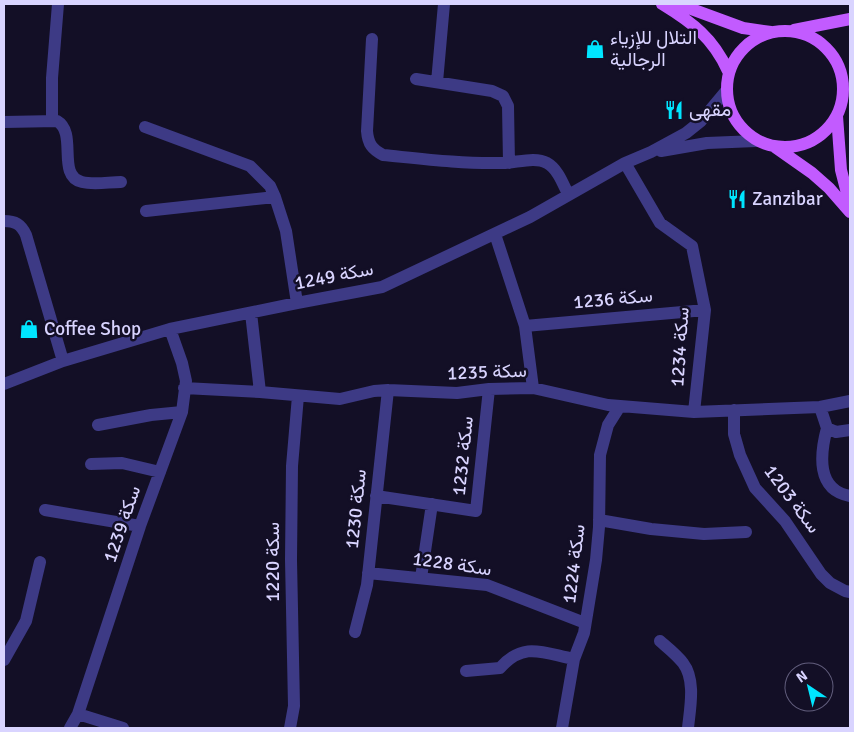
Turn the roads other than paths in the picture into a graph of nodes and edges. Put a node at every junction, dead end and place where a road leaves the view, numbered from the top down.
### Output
1 (58, 4) edge
2 (444, 4) edge
3 (662, 4) edge
4 (678, 4) edge
5 (850, 19) edge
6 (792, 31) junction
7 (772, 32) junction
8 (372, 39) dead end
9 (728, 71) junction
10 (416, 78) dead end
11 (437, 82) junction
12 (850, 85) edge
13 (726, 91) junction
14 (842, 99) junction
15 (836, 116) junction
16 (52, 120) junction
17 (4, 122) edge
18 (145, 127) dead end
19 (756, 141) junction
20 (775, 147) junction
21 (651, 152) junction
22 (509, 163) junction
23 (625, 163) junction
24 (121, 182) dead end
25 (568, 194) junction
26 (275, 197) junction
27 (850, 205) edge
28 (146, 211) dead end
29 (850, 212) edge
30 (4, 221) edge
31 (495, 234) junction
32 (297, 303) junction
33 (705, 310) junction
34 (251, 313) junction
35 (525, 326) junction
36 (170, 329) junction
37 (64, 361) junction
38 (4, 384) edge
39 (184, 388) junction
40 (489, 388) junction
41 (533, 388) junction
42 (388, 390) junction
43 (260, 392) junction
44 (298, 396) junction
45 (850, 401) edge
46 (620, 406) junction
47 (820, 407) junction
48 (734, 410) junction
49 (182, 412) junction
50 (694, 412) junction
51 (98, 426) dead end
52 (827, 428) junction
53 (850, 430) edge
54 (91, 464) dead end
55 (160, 472) junction
56 (376, 496) junction
57 (850, 496) edge
58 (432, 504) junction
59 (45, 510) dead end
60 (599, 520) junction
61 (140, 526) junction
62 (746, 532) dead end
63 (40, 562) dead end
64 (368, 572) junction
65 (421, 578) junction
66 (850, 592) edge
67 (585, 624) junction
68 (355, 632) dead end
69 (660, 641) dead end
70 (574, 659) junction
71 (4, 660) edge
72 (466, 671) dead end
73 (78, 714) junction
74 (70, 728) edge
75 (123, 728) edge
76 (290, 728) edge
77 (562, 728) edge
78 (688, 728) edge

1 - 16 street
2 - 11 street
3 - 9 main road
4 - 7 main road
5 - 6 main road
6 - 7 main road
6 - 14 main road
7 - 9 main road
8 - 22 street
9 - 13 main road
10 - 11 street
11 - 22 street
12 - 14 main road
13 - 19 main road
13 - 21 street, سكة 1249
14 - 15 main road
15 - 20 main road
15 - 27 main road
16 - 17 street
16 - 24 street
18 - 26 street
19 - 20 main road
19 - 21 street, سكة 1249
20 - 29 main road
21 - 23 street, سكة 1249
22 - 25 street
23 - 25 street, سكة 1249
23 - 33 street, سكة 1234
25 - 31 street, سكة 1249
26 - 28 street
26 - 32 street
30 - 37 street
31 - 32 street, سكة 1249
31 - 35 street
32 - 34 street, سكة 1249
33 - 35 street, سكة 1236
33 - 50 street, سكة 1234
34 - 36 street, سكة 1249
34 - 43 street
35 - 41 street
36 - 37 street, سكة 1249
36 - 39 street, سكة 1239
37 - 38 street, سكة 1249
39 - 43 street, سكة 1235
39 - 49 street, سكة 1239
40 - 41 street, سكة 1235
40 - 42 street, سكة 1235
40 - 58 street, سكة 1232
41 - 46 street, سكة 1235
42 - 44 street, سكة 1235
42 - 56 street, سكة 1230
43 - 44 street, سكة 1235
44 - 76 street, سكة 1220
45 - 47 street, سكة 1235
46 - 50 street, سكة 1235
46 - 60 street, سكة 1224
47 - 48 street, سكة 1235
47 - 52 street
48 - 50 street, سكة 1235
48 - 66 street, سكة 1203
49 - 51 street
49 - 55 street, سكة 1239
52 - 53 street
52 - 57 street
54 - 55 street
55 - 61 street, سكة 1239
56 - 58 street, سكة 1232
56 - 64 street, سكة 1230
58 - 65 street, سكة 1232
59 - 61 street
60 - 62 street
60 - 67 street, سكة 1224
61 - 73 street, سكة 1239
63 - 71 street
64 - 65 street, سكة 1228
64 - 68 street, سكة 1230
65 - 67 street, سكة 1228
67 - 70 street, سكة 1224
69 - 78 street
70 - 72 street
70 - 77 street, سكة 1224
73 - 74 street, سكة 1239
73 - 75 street

